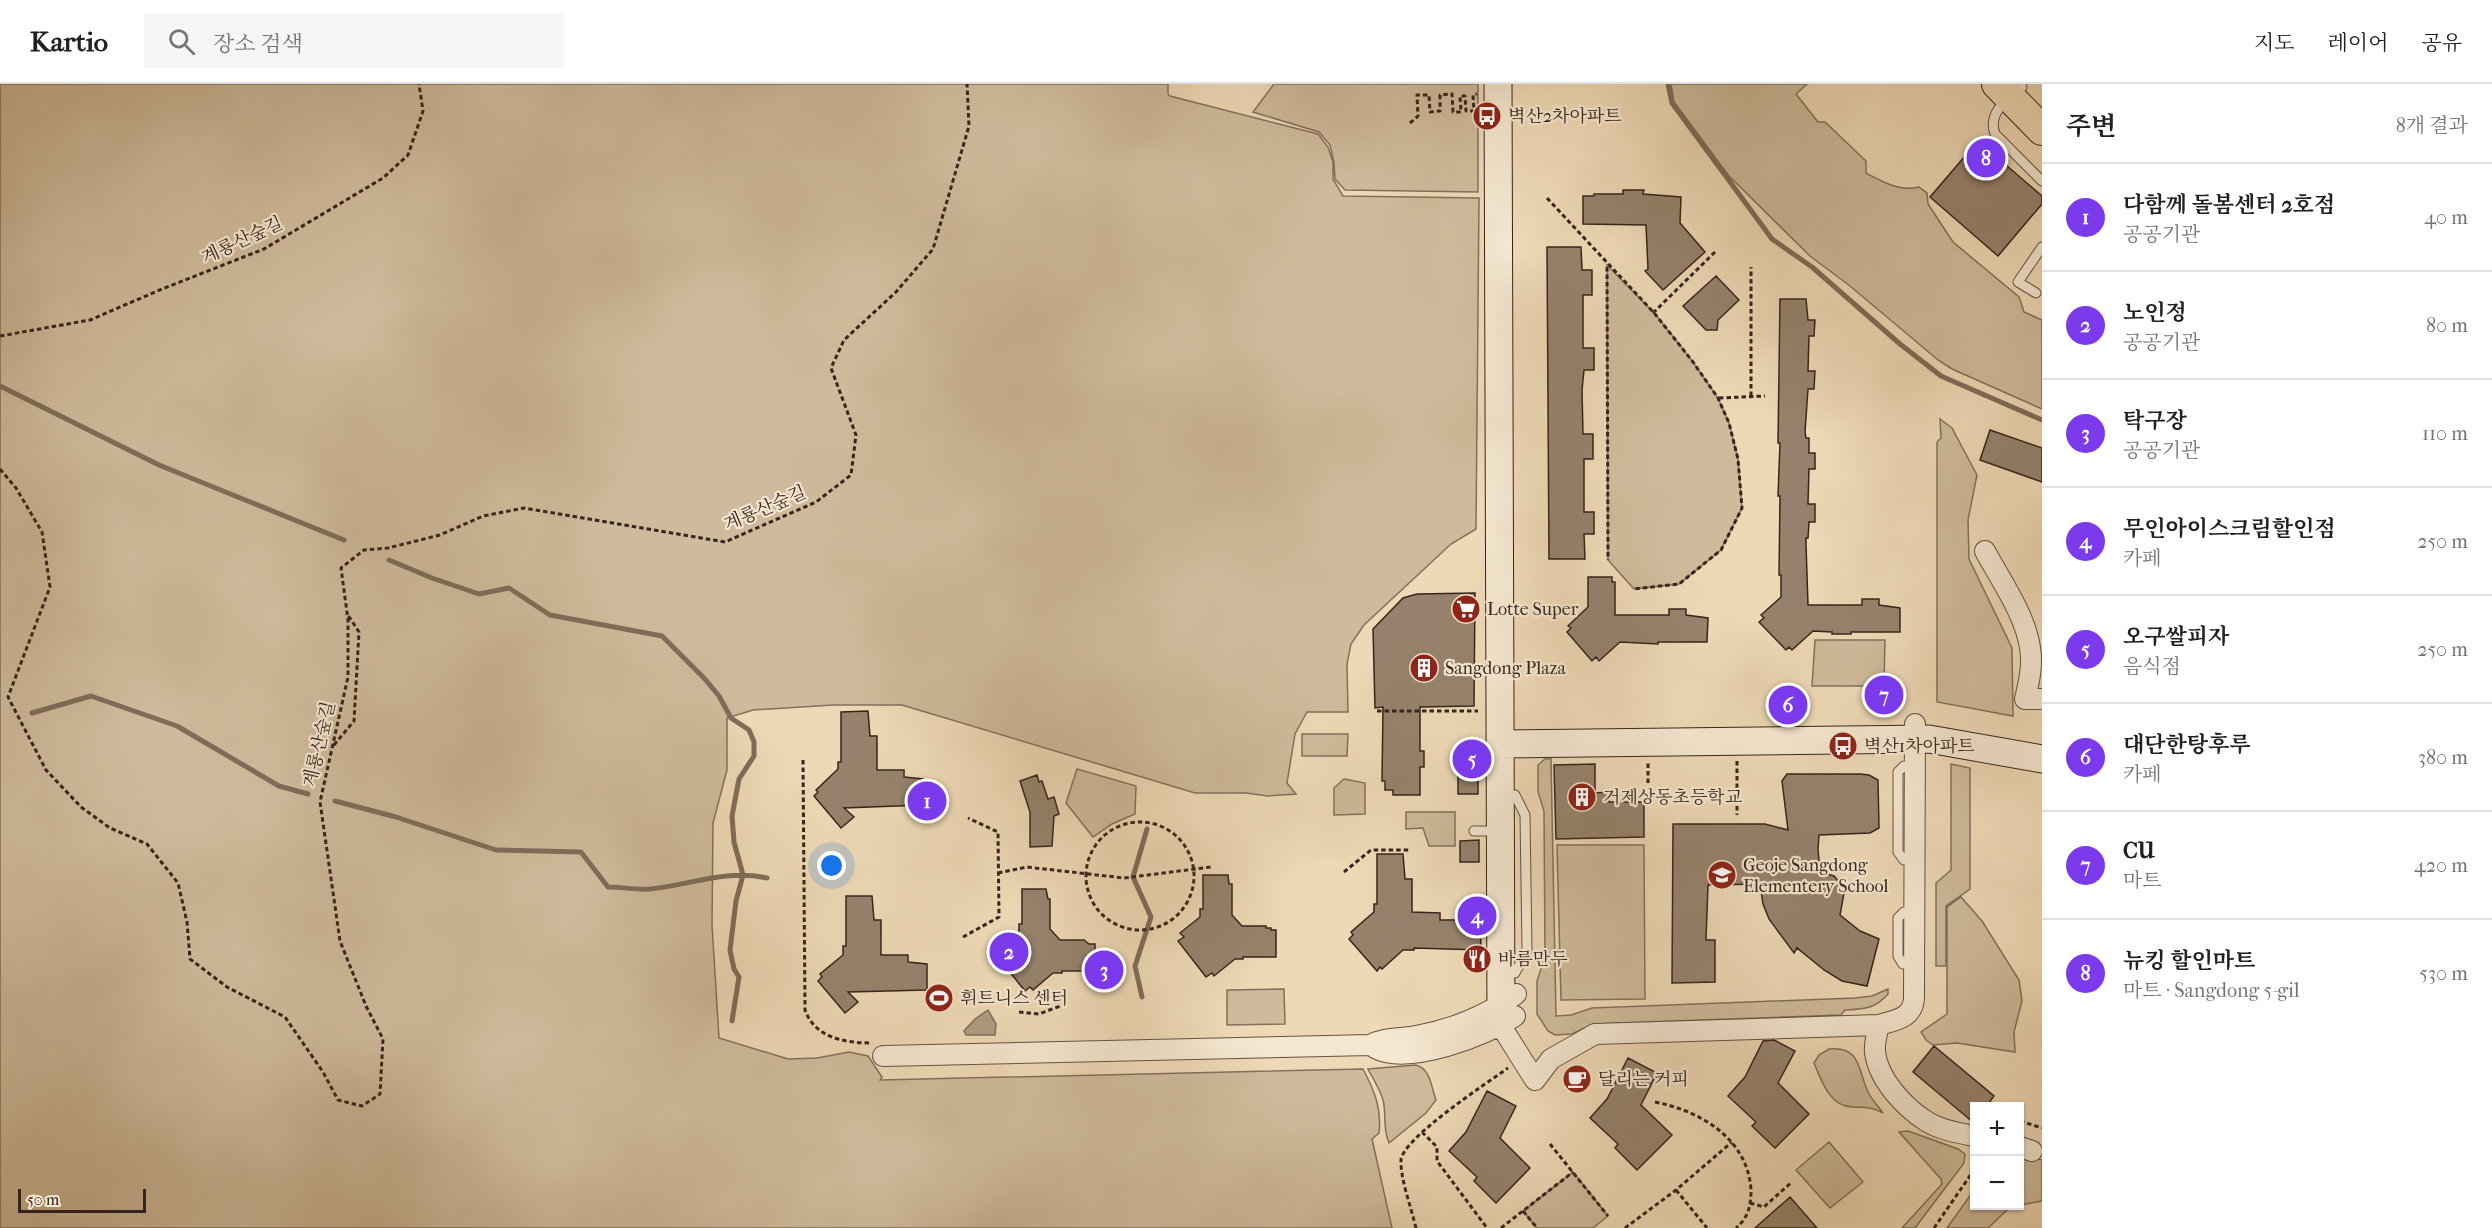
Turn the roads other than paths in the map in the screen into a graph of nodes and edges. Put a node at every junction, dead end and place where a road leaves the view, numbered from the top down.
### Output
1 (1515, 84) edge
2 (1491, 89) edge
3 (2018, 92) edge
4 (2042, 130) edge
5 (2042, 181) edge
6 (2042, 247) edge
7 (2036, 293) dead end
8 (1985, 551) dead end
9 (2042, 699) edge
10 (1502, 731) junction
11 (1908, 739) junction
12 (2042, 742) edge
13 (2042, 759) edge
14 (1510, 1003) junction
15 (1884, 1023) junction
16 (883, 1049) road end
17 (1970, 1135) edge

1 - 10 street
2 - 10 street
3 - 4 main road
3 - 5 lane
6 - 7 lane
8 - 9 street
10 - 11 street
10 - 14 street
10 - 14 street
11 - 12 street
11 - 13 street
11 - 15 street
11 - 15 street
14 - 15 street
14 - 16 street
15 - 17 street

